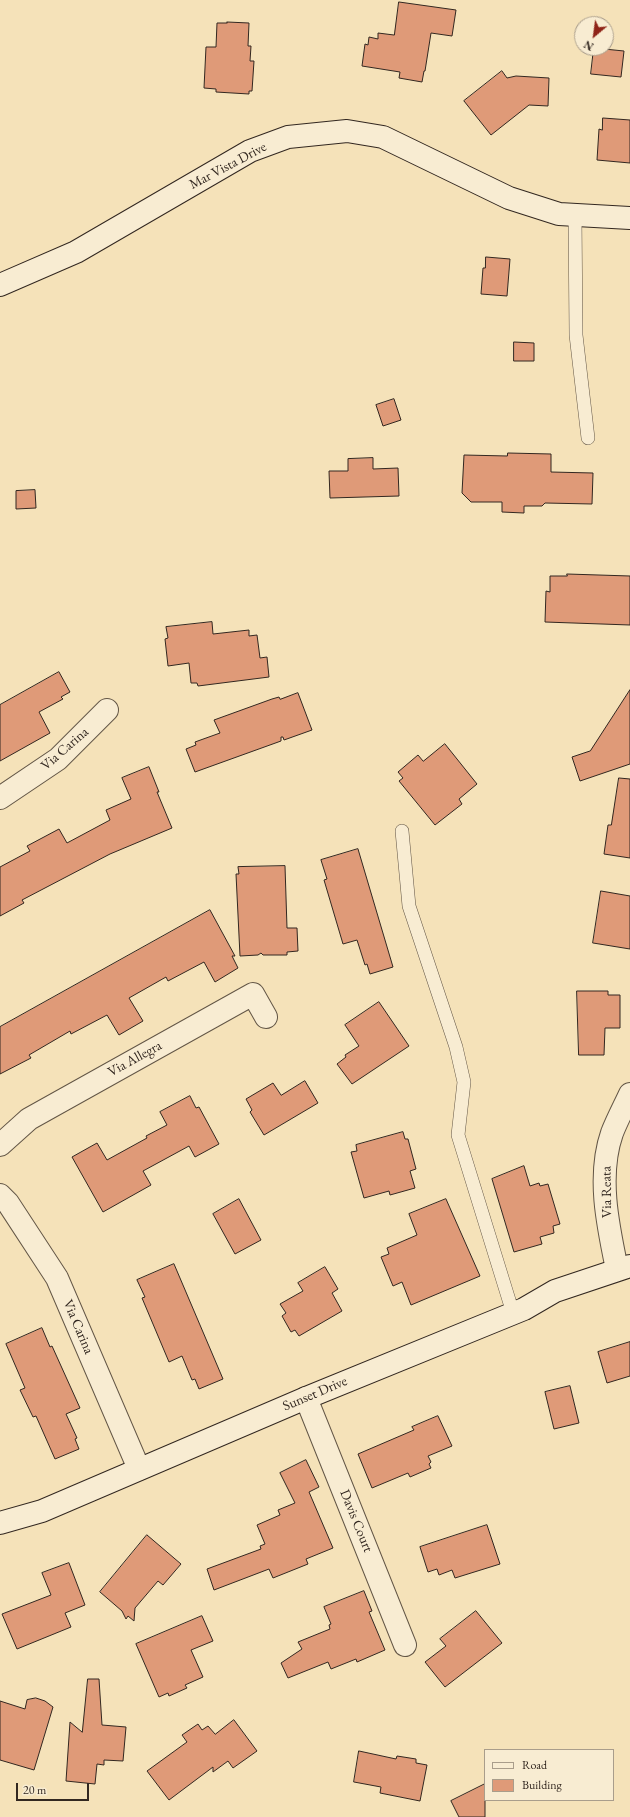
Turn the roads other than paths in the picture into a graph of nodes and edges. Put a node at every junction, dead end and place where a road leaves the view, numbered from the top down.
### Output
1 (575, 215) junction
2 (630, 218) edge
3 (0, 285) edge
4 (588, 438) dead end
5 (107, 710) dead end
6 (0, 798) edge
7 (402, 831) dead end
8 (266, 1017) dead end
9 (630, 1094) edge
10 (0, 1144) edge
11 (0, 1195) edge
12 (624, 1268) edge
13 (513, 1313) junction
14 (306, 1398) junction
15 (139, 1469) junction
16 (0, 1523) edge
17 (405, 1645) dead end

1 - 2 street, Mar Vista Drive
1 - 3 street, Mar Vista Drive
1 - 4 lane
5 - 6 street, Via Carina
7 - 13 lane
8 - 10 street, Via Allegra
9 - 12 street, Via Reata
11 - 15 street, Via Carina
12 - 13 street, Sunset Drive
13 - 14 street, Sunset Drive
14 - 15 street, Sunset Drive
14 - 17 street, Davis Court
15 - 16 street, Sunset Drive

